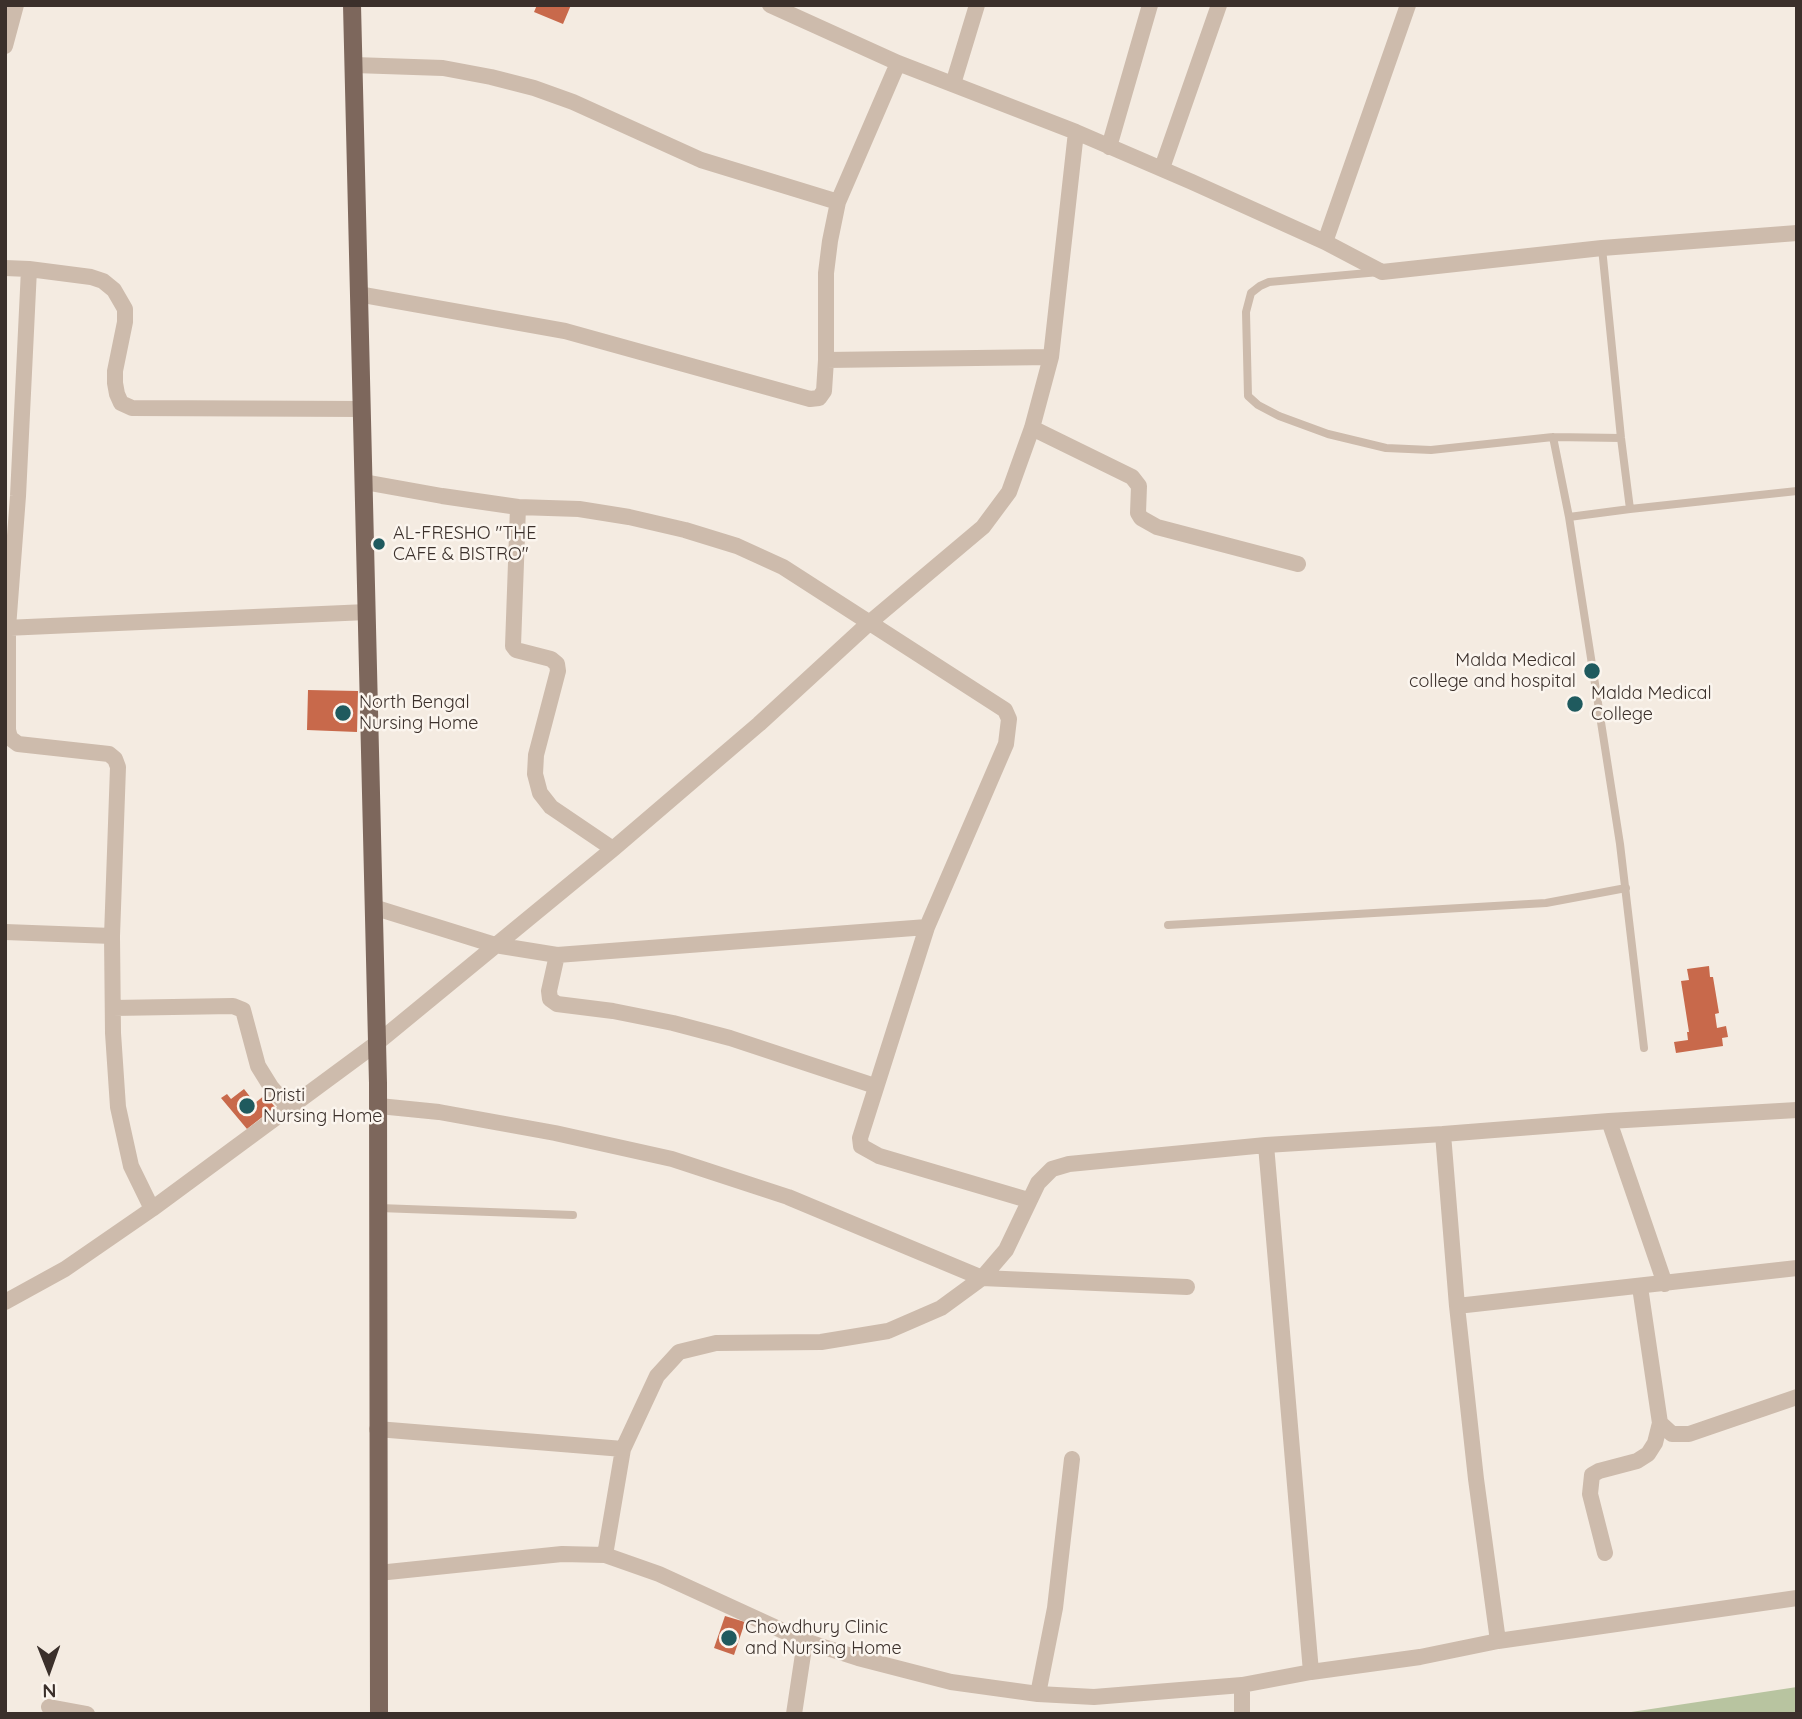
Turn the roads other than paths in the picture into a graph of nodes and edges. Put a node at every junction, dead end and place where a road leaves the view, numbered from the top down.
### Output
1 (16, 5) edge
2 (352, 5) edge
3 (770, 5) edge
4 (978, 5) edge
5 (1150, 5) edge
6 (1219, 5) edge
7 (1408, 5) edge
8 (5, 46) edge
9 (898, 63) junction
10 (354, 65) junction
11 (953, 84) junction
12 (1076, 132) junction
13 (1109, 147) junction
14 (1162, 169) junction
15 (838, 202) junction
16 (1797, 233) edge
17 (1325, 242) junction
18 (1602, 247) junction
19 (5, 268) edge
20 (29, 269) junction
21 (1382, 272) junction
22 (358, 294) junction
23 (1051, 357) junction
24 (826, 360) junction
25 (362, 409) junction
26 (1032, 428) junction
27 (1553, 437) junction
28 (1621, 438) junction
29 (364, 482) junction
30 (1797, 491) edge
31 (518, 507) junction
32 (1630, 509) junction
33 (1569, 517) junction
34 (1298, 564) dead end
35 (367, 612) junction
36 (869, 623) junction
37 (7, 628) edge
38 (613, 849) junction
39 (1626, 888) junction
40 (373, 907) junction
41 (1168, 925) dead end
42 (927, 927) junction
43 (5, 932) edge
44 (112, 936) junction
45 (495, 945) junction
46 (556, 955) junction
47 (113, 1008) junction
48 (377, 1043) junction
49 (1644, 1048) dead end
50 (875, 1086) junction
51 (379, 1106) junction
52 (288, 1107) junction
53 (1797, 1110) edge
54 (1609, 1121) junction
55 (1443, 1134) junction
56 (1266, 1145) junction
57 (1028, 1200) junction
58 (379, 1208) junction
59 (152, 1209) junction
60 (573, 1215) dead end
61 (1797, 1268) edge
62 (982, 1278) junction
63 (1665, 1284) junction
64 (1186, 1287) dead end
65 (1640, 1287) junction
66 (5, 1302) edge
67 (1457, 1306) junction
68 (1797, 1397) edge
69 (1660, 1423) junction
70 (377, 1429) junction
71 (623, 1449) junction
72 (1072, 1459) dead end
73 (1605, 1553) dead end
74 (605, 1555) junction
75 (378, 1573) junction
76 (1797, 1598) edge
77 (805, 1641) junction
78 (1497, 1641) junction
79 (1311, 1672) junction
80 (1242, 1685) junction
81 (1038, 1694) junction
82 (49, 1707) dead end
83 (87, 1714) edge
84 (379, 1714) edge
85 (794, 1714) edge
86 (1242, 1714) edge

1 - 8 street
2 - 10 main road
3 - 9 street
4 - 11 street
5 - 13 street
6 - 14 street
7 - 17 street
9 - 11 street
9 - 15 street
10 - 15 street
10 - 22 main road
11 - 12 street
12 - 13 street
12 - 23 street
13 - 14 street
14 - 17 street
15 - 24 street
16 - 18 street
17 - 21 street
18 - 21 street
18 - 28 lane
19 - 20 street
20 - 25 street
20 - 37 street
21 - 27 lane
22 - 24 street
22 - 25 main road
23 - 24 street
23 - 26 street
25 - 29 main road
26 - 34 street
26 - 36 street
27 - 28 lane
27 - 33 lane
28 - 32 lane
29 - 31 street
29 - 35 main road
30 - 32 lane
31 - 36 street
31 - 38 street
32 - 33 lane
33 - 39 lane
35 - 37 street
35 - 40 main road
36 - 38 street
36 - 42 street
37 - 44 street
38 - 45 street
39 - 41 lane
39 - 49 lane
40 - 45 street
40 - 48 main road
42 - 46 street
42 - 50 street
43 - 44 street
44 - 47 street
45 - 46 street
45 - 48 street
46 - 50 street
47 - 52 street
47 - 59 street
48 - 51 main road
48 - 52 street
50 - 57 street
51 - 58 main road
51 - 62 street
52 - 59 street
53 - 54 street
54 - 55 street
54 - 63 street
55 - 56 street
55 - 67 street
56 - 57 street
56 - 79 street
57 - 62 street
58 - 60 lane
58 - 70 main road
59 - 66 street
61 - 63 street
62 - 64 street
62 - 71 street
63 - 65 street
65 - 67 street
65 - 69 street
67 - 78 street
68 - 69 street
69 - 73 street
70 - 71 street
70 - 75 main road
71 - 74 street
72 - 81 street
74 - 75 street
74 - 77 street
75 - 84 main road
76 - 78 street
77 - 81 street
77 - 85 street
78 - 79 street
79 - 80 street
80 - 81 street
80 - 86 street
82 - 83 street

